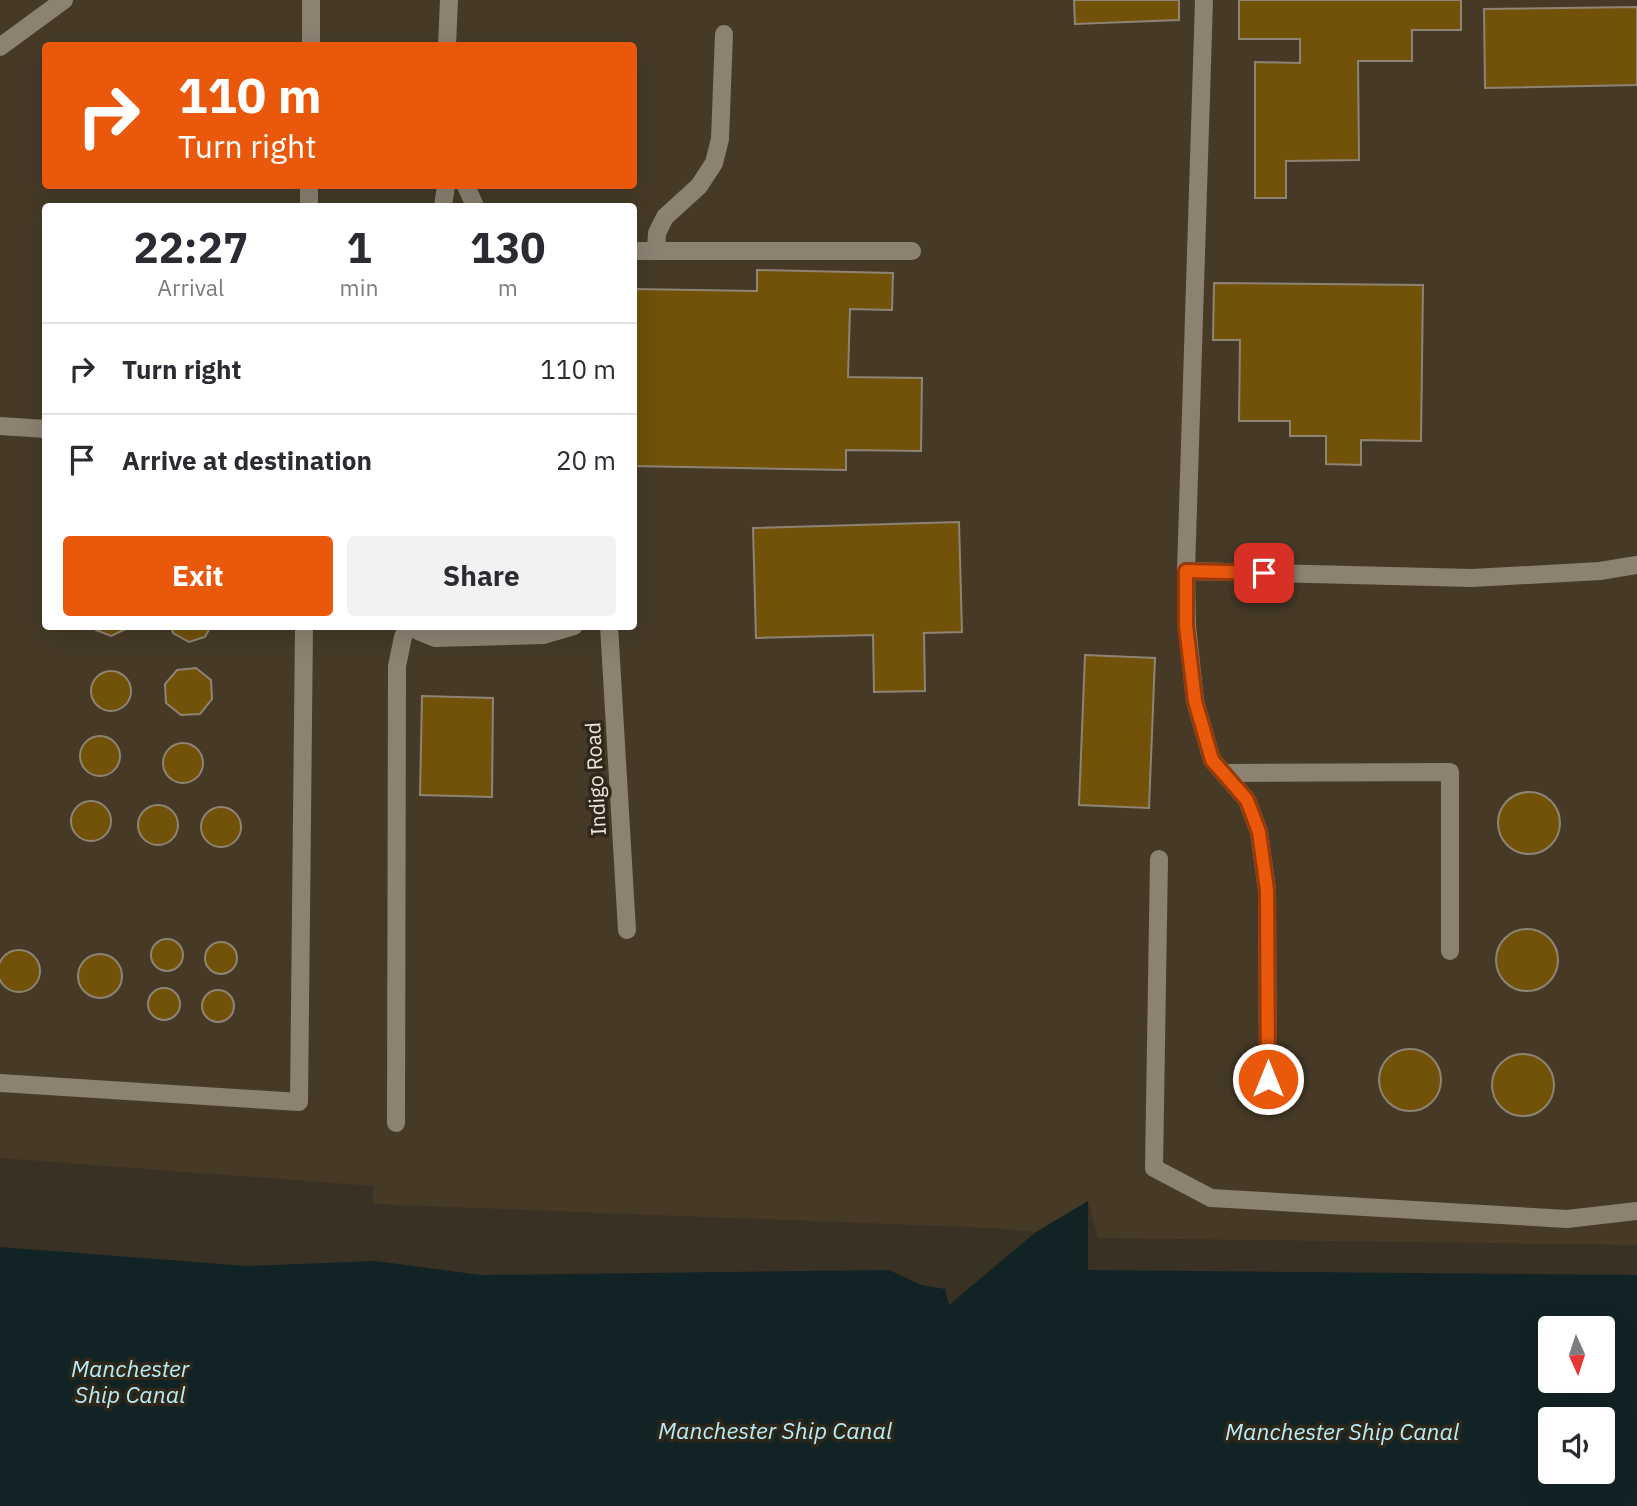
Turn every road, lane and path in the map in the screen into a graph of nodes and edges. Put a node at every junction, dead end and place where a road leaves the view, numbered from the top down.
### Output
1 (64, 0) edge
2 (311, 0) edge
3 (449, 0) edge
4 (1204, 0) edge
5 (724, 34) dead end
6 (311, 42) edge
7 (447, 42) edge
8 (0, 47) edge
9 (637, 251) edge
10 (656, 251) junction
11 (912, 251) dead end
12 (0, 426) edge
13 (42, 429) edge
14 (1637, 565) edge
15 (1186, 571) junction
16 (304, 630) edge
17 (406, 630) edge
18 (418, 630) edge
19 (560, 630) edge
20 (609, 630) edge
21 (1223, 773) junction
22 (1159, 859) dead end
23 (627, 930) dead end
24 (1450, 951) dead end
25 (1268, 1079) dead end
26 (0, 1083) edge
27 (396, 1123) dead end
28 (1637, 1211) edge

1 - 8 lane
2 - 6 lane
3 - 7 lane
4 - 15 lane
5 - 10 lane
9 - 10 lane
10 - 11 lane
12 - 13 lane
14 - 15 lane
15 - 21 lane
16 - 26 lane
17 - 27 lane
18 - 19 lane
20 - 23 lane, Indigo Road
21 - 24 lane
21 - 25 lane
22 - 28 lane

